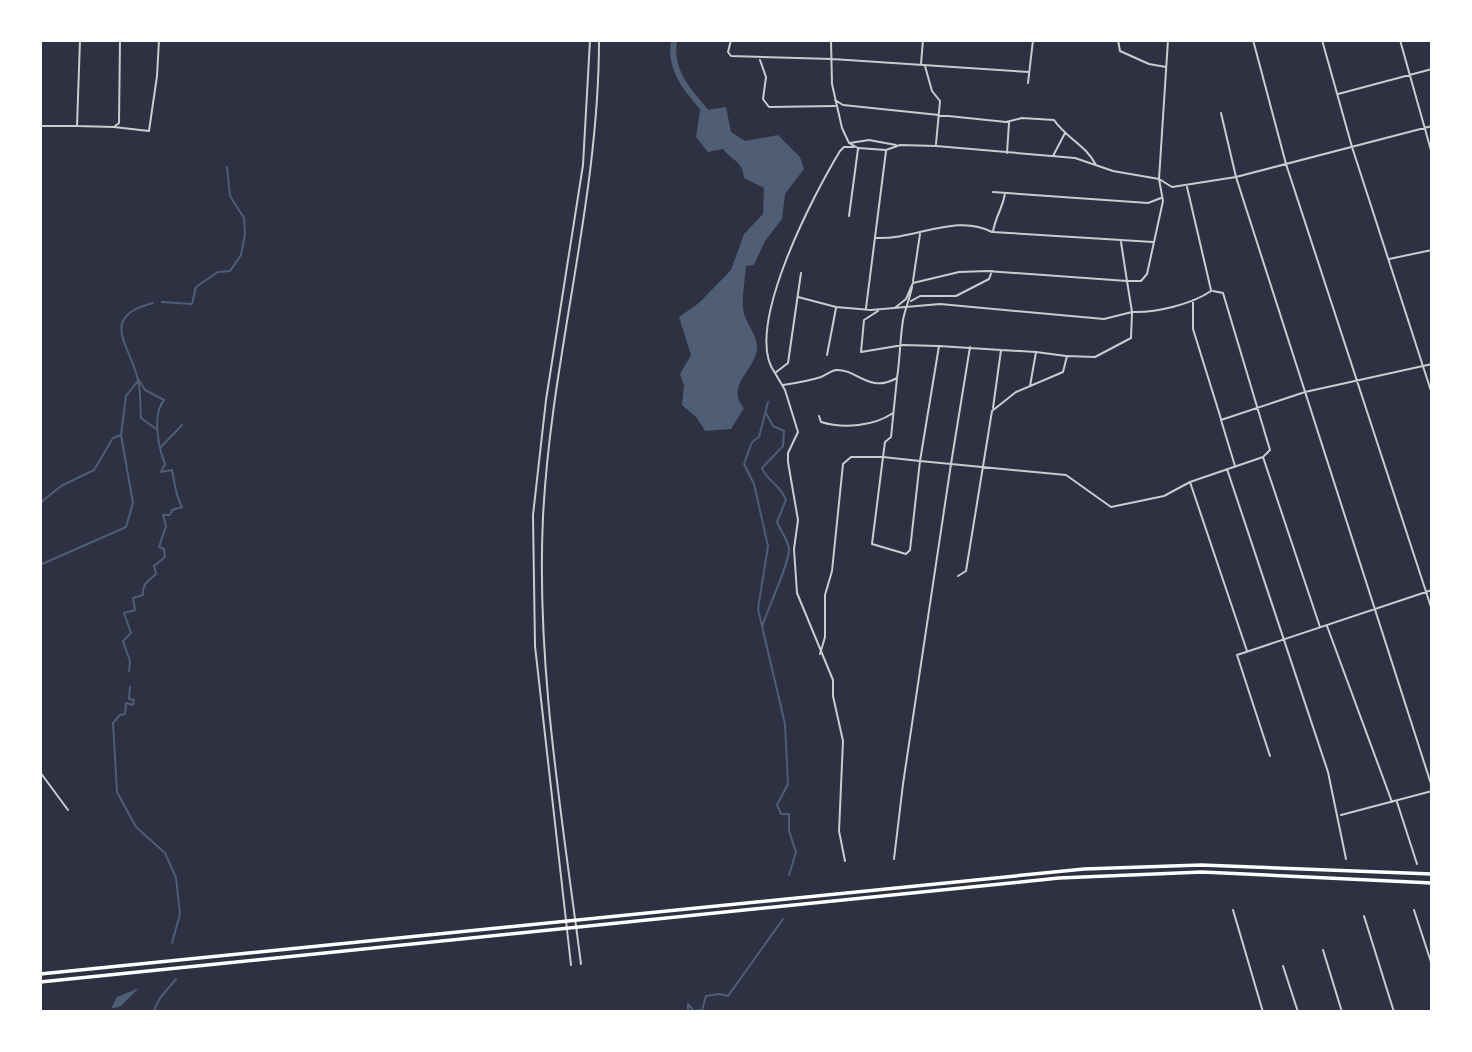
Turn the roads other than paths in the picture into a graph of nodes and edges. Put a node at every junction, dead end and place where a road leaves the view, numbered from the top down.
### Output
1 (80, 40) edge
2 (120, 40) edge
3 (159, 40) edge
4 (590, 40) edge
5 (599, 40) edge
6 (731, 40) edge
7 (831, 40) edge
8 (923, 40) edge
9 (1033, 40) edge
10 (1118, 40) edge
11 (1168, 40) edge
12 (1253, 40) edge
13 (1327, 40) edge
14 (1400, 40) edge
15 (1322, 41) edge
16 (759, 57) junction
17 (832, 59) junction
18 (923, 65) junction
19 (1167, 67) junction
20 (1432, 69) edge
21 (1029, 72) junction
22 (1408, 75) junction
23 (1028, 83) dead end
24 (1337, 94) junction
25 (835, 100) junction
26 (836, 106) junction
27 (939, 113) junction
28 (1221, 113) dead end
29 (1009, 121) junction
30 (40, 126) edge
31 (77, 126) junction
32 (114, 127) junction
33 (1432, 127) edge
34 (1424, 128) junction
35 (1065, 133) junction
36 (849, 143) junction
37 (900, 145) junction
38 (936, 146) junction
39 (1352, 147) junction
40 (858, 148) junction
41 (886, 150) junction
42 (1007, 154) junction
43 (1432, 154) edge
44 (1052, 156) junction
45 (1286, 164) junction
46 (1096, 166) junction
47 (1236, 177) junction
48 (1159, 179) junction
49 (1187, 186) junction
50 (993, 192) dead end
51 (1005, 193) junction
52 (1162, 198) junction
53 (849, 216) dead end
54 (993, 232) junction
55 (920, 234) junction
56 (876, 238) junction
57 (1121, 242) junction
58 (1154, 242) junction
59 (1432, 250) edge
60 (1388, 259) junction
61 (992, 271) junction
62 (802, 273) dead end
63 (1127, 281) junction
64 (913, 283) junction
65 (1212, 291) junction
66 (799, 297) junction
67 (1193, 300) junction
68 (910, 301) junction
69 (836, 307) junction
70 (909, 307) junction
71 (895, 308) junction
72 (866, 309) junction
73 (882, 309) junction
74 (1132, 312) junction
75 (903, 345) junction
76 (939, 346) junction
77 (970, 347) junction
78 (1001, 350) junction
79 (1036, 352) junction
80 (827, 355) dead end
81 (1067, 356) junction
82 (1432, 363) edge
83 (1423, 366) junction
84 (775, 373) junction
85 (897, 378) junction
86 (1357, 379) junction
87 (783, 386) junction
88 (1029, 387) junction
89 (1305, 392) junction
90 (1432, 394) edge
91 (1257, 409) junction
92 (992, 411) junction
93 (894, 412) junction
94 (819, 416) dead end
95 (1221, 420) junction
96 (884, 457) junction
97 (1263, 457) junction
98 (920, 461) junction
99 (951, 464) junction
100 (1235, 466) junction
101 (983, 467) junction
102 (1227, 469) junction
103 (1190, 482) junction
104 (958, 576) dead end
105 (1432, 590) edge
106 (1426, 592) junction
107 (1375, 608) junction
108 (1432, 610) edge
109 (1327, 625) junction
110 (1320, 627) junction
111 (1283, 641) junction
112 (1247, 652) junction
113 (820, 654) junction
114 (1270, 756) dead end
115 (40, 772) edge
116 (1432, 787) edge
117 (1432, 792) edge
118 (1397, 801) junction
119 (1392, 802) junction
120 (68, 810) dead end
121 (1339, 815) junction
122 (894, 859) dead end
123 (1346, 859) dead end
124 (845, 861) dead end
125 (568, 863) junction
126 (559, 864) junction
127 (1417, 864) dead end
128 (1432, 874) edge
129 (1432, 883) edge
130 (1414, 909) dead end
131 (1233, 910) dead end
132 (1364, 916) dead end
133 (1324, 950) dead end
134 (581, 964) dead end
135 (571, 965) dead end
136 (1432, 965) edge
137 (1283, 966) dead end
138 (40, 974) edge
139 (40, 982) edge
140 (1263, 1012) edge
141 (1298, 1012) edge
142 (1342, 1012) edge
143 (1394, 1012) edge

1 - 31 street
2 - 32 street
3 - 32 street
4 - 126 street
5 - 125 street
6 - 16 street
7 - 17 street
8 - 18 street
9 - 21 street
10 - 19 street
11 - 19 street
12 - 45 street
13 - 15 street
14 - 22 street
15 - 24 street
16 - 17 street
16 - 26 street
17 - 18 street
17 - 25 street
18 - 21 street
18 - 27 street
19 - 48 street
20 - 22 street
21 - 23 street
22 - 24 street
22 - 34 street
24 - 39 street
25 - 26 street
25 - 27 street
26 - 36 street
27 - 29 street
27 - 38 street
28 - 47 street
29 - 35 street
29 - 42 street
30 - 31 street
31 - 32 street
33 - 34 street
34 - 39 street
34 - 43 street
35 - 44 street
35 - 46 street
36 - 37 street
36 - 40 street
37 - 38 street
37 - 41 street
38 - 42 street
39 - 45 street
39 - 60 street
40 - 41 street
40 - 53 street
40 - 84 street
41 - 56 street
42 - 44 street
44 - 46 street
45 - 47 street
45 - 86 street
46 - 48 street
47 - 49 street
47 - 89 street
48 - 49 street
48 - 52 street
49 - 65 street
50 - 51 street
51 - 52 street
51 - 54 street
52 - 58 street
54 - 55 street
54 - 57 street
55 - 56 street
55 - 64 street
56 - 72 street
57 - 58 street
57 - 63 street
58 - 63 street
59 - 60 street
60 - 83 street
61 - 63 street
61 - 64 street
61 - 68 street
62 - 66 street
63 - 74 street
64 - 68 street
64 - 71 street
65 - 67 street
65 - 91 street
66 - 69 street
66 - 84 street
67 - 74 street
67 - 95 street
68 - 70 street
69 - 72 street
69 - 80 street
70 - 71 street
70 - 74 street
70 - 75 street
71 - 73 street
72 - 73 street
73 - 75 street
74 - 81 street
75 - 76 street
75 - 85 street
76 - 77 street
76 - 98 street
77 - 78 street
77 - 99 street
78 - 79 street
78 - 92 street
79 - 81 street
79 - 88 street
81 - 88 street
82 - 83 street
83 - 86 street
83 - 90 street
84 - 87 street
85 - 87 street
85 - 93 street
86 - 89 street
86 - 106 street
87 - 113 street
88 - 92 street
89 - 91 street
89 - 107 street
91 - 95 street
91 - 97 street
92 - 101 street
93 - 94 street
93 - 96 street
95 - 100 street
96 - 98 street
96 - 98 street
96 - 113 street
97 - 100 street
97 - 110 street
98 - 99 street
99 - 101 street
99 - 122 street
100 - 102 street
101 - 103 street
101 - 104 street
102 - 103 street
102 - 111 street
103 - 112 street
105 - 106 street
106 - 107 street
106 - 108 street
107 - 109 street
107 - 116 street
109 - 110 street
109 - 119 street
110 - 111 street
111 - 112 street
111 - 121 street
112 - 114 street
113 - 124 street
115 - 120 street
117 - 118 street
118 - 119 street
118 - 127 street
119 - 121 street
121 - 123 street
125 - 126 street
125 - 134 street
126 - 135 street
128 - 138 highway
129 - 139 highway
130 - 136 street
131 - 140 street
132 - 143 street
133 - 142 street
137 - 141 street

